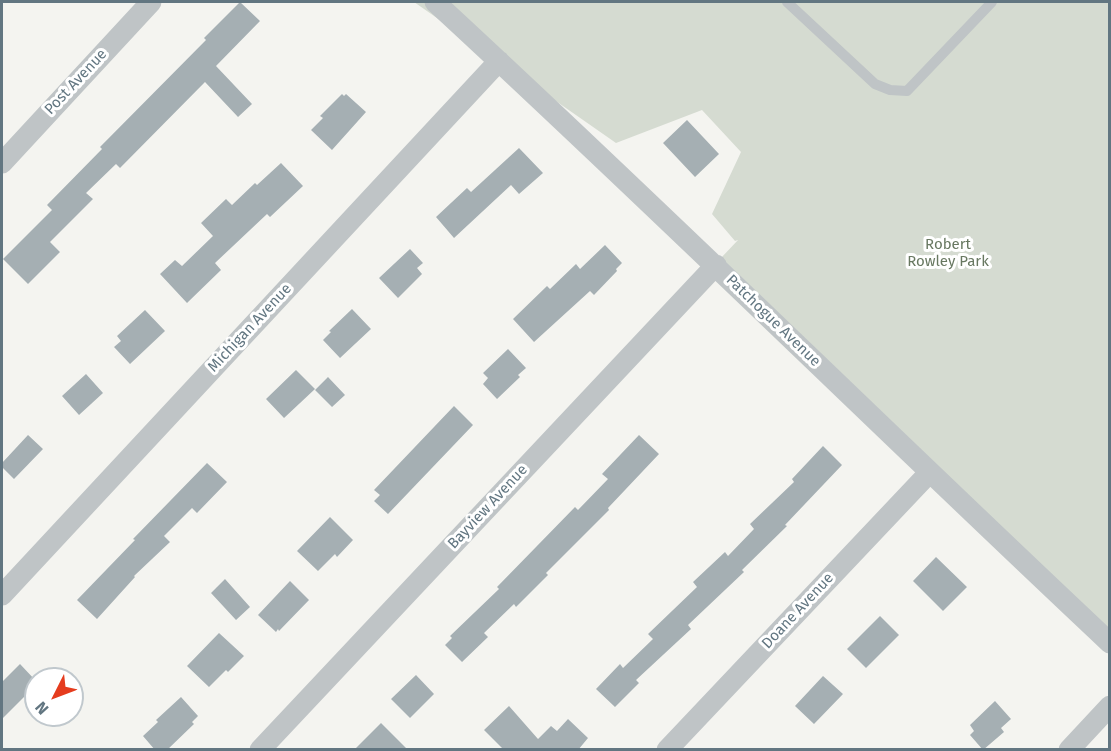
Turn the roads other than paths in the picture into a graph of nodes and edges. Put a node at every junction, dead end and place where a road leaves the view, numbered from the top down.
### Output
1 (151, 2) edge
2 (435, 2) edge
3 (787, 2) edge
4 (992, 2) edge
5 (499, 61) junction
6 (2, 163) edge
7 (716, 265) junction
8 (929, 473) junction
9 (2, 595) edge
10 (1110, 642) edge
11 (1110, 706) edge
12 (260, 750) edge
13 (667, 750) edge
14 (1069, 750) edge

1 - 6 street, Post Avenue
2 - 5 street, Patchogue Avenue
3 - 4 lane
5 - 7 street, Patchogue Avenue
5 - 9 street, Michigan Avenue
7 - 8 street, Patchogue Avenue
7 - 12 street, Bayview Avenue
8 - 10 street, Patchogue Avenue
8 - 13 street, Doane Avenue
11 - 14 street

